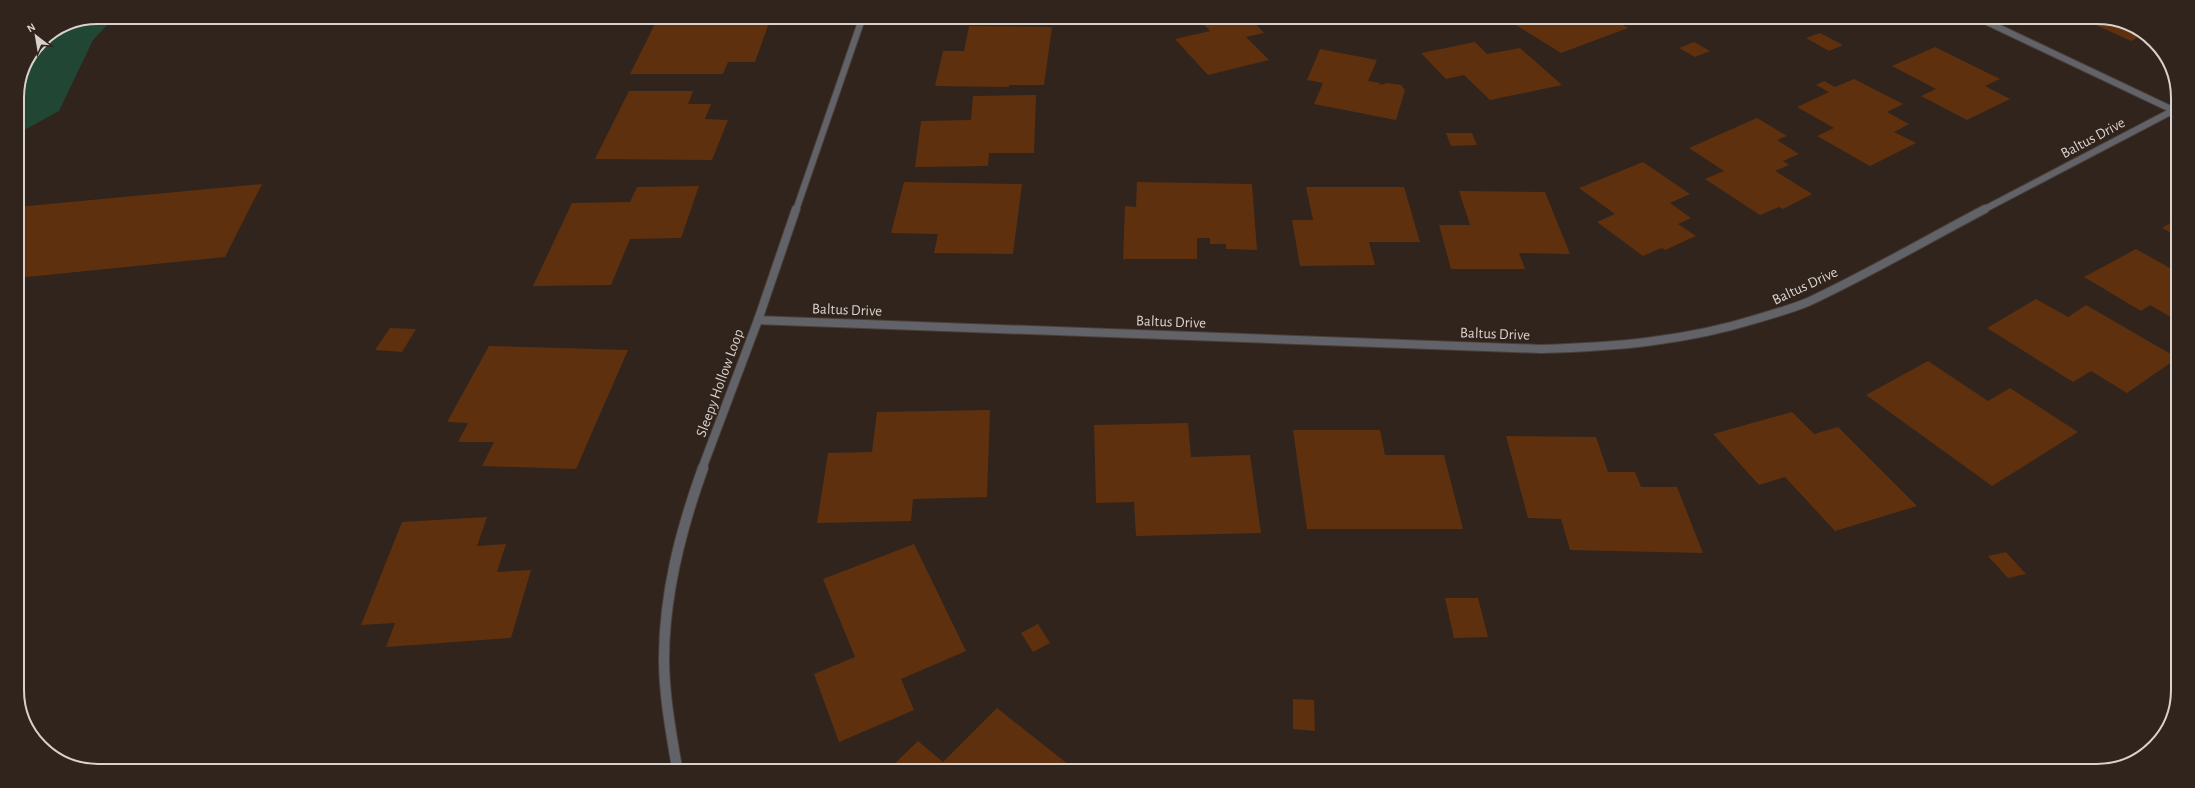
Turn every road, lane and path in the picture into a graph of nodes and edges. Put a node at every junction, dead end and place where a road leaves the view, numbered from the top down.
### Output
1 (860, 24) edge
2 (1991, 24) edge
3 (2171, 108) edge
4 (2171, 113) edge
5 (758, 320) junction
6 (676, 764) edge

1 - 5 street, Sleepy Hollow Loop
2 - 3 street
4 - 5 street, Baltus Drive
5 - 6 street, Sleepy Hollow Loop

